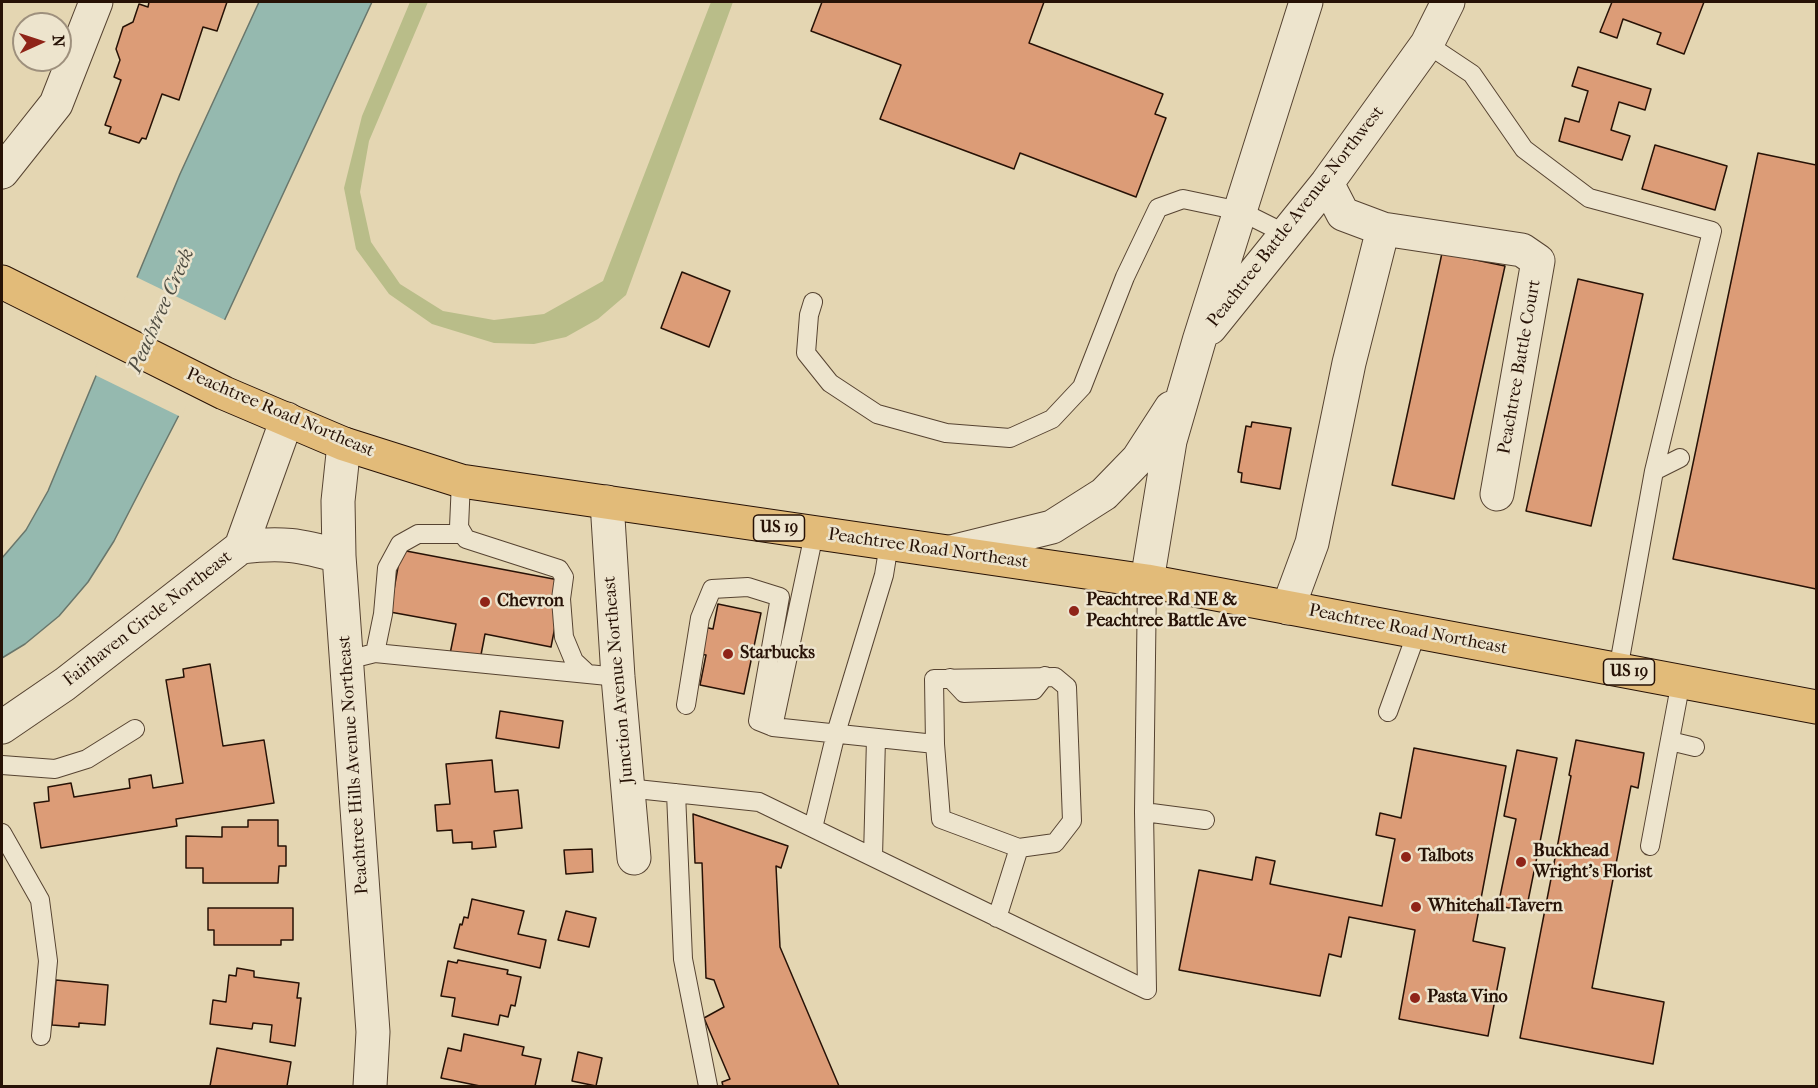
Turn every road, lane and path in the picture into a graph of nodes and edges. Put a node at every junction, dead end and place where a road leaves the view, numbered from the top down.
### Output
1 (96, 2) edge
2 (1306, 2) edge
3 (1448, 2) edge
4 (1427, 44) junction
5 (2, 172) edge
6 (1327, 183) junction
7 (1240, 212) junction
8 (1383, 229) junction
9 (1286, 234) junction
10 (2, 282) edge
11 (813, 302) dead end
12 (1200, 341) junction
13 (1187, 384) junction
14 (287, 419) junction
15 (344, 444) junction
16 (1680, 458) dead end
17 (1654, 471) junction
18 (461, 481) junction
19 (1497, 494) dead end
20 (607, 502) junction
21 (462, 534) junction
22 (814, 534) junction
23 (889, 544) junction
24 (241, 547) junction
25 (951, 552) junction
26 (339, 556) junction
27 (1147, 581) junction
28 (1288, 608) junction
29 (1417, 632) junction
30 (361, 656) junction
31 (1618, 670) junction
32 (603, 676) junction
33 (1682, 681) junction
34 (686, 705) dead end
35 (1816, 707) edge
36 (1388, 712) dead end
37 (766, 724) junction
38 (2, 727) edge
39 (135, 729) dead end
40 (837, 733) junction
41 (876, 738) junction
42 (1670, 741) junction
43 (935, 744) junction
44 (1695, 747) dead end
45 (2, 765) edge
46 (627, 788) junction
47 (676, 793) junction
48 (1144, 812) junction
49 (1205, 820) dead end
50 (813, 828) junction
51 (2, 833) edge
52 (1650, 846) dead end
53 (1019, 848) junction
54 (873, 857) junction
55 (634, 858) dead end
56 (997, 918) junction
57 (41, 1036) dead end
58 (370, 1086) edge
59 (708, 1086) edge

1 - 5 street
2 - 7 street, Peachtree Battle Avenue Northwest
3 - 4 street, Peachtree Battle Avenue Northwest
4 - 6 street, Peachtree Battle Avenue Northwest
4 - 17 lane
6 - 8 street, Peachtree Battle Court
6 - 9 street, Peachtree Battle Avenue Northwest
7 - 9 lane
7 - 11 lane
7 - 12 street, Peachtree Battle Avenue Northwest
8 - 19 street, Peachtree Battle Court
8 - 28 street
9 - 12 street, Peachtree Battle Avenue Northwest
10 - 14 highway, Peachtree Road Northeast / US 19
12 - 13 street, Peachtree Battle Avenue Northwest
13 - 25 street, Peachtree Battle Avenue Northwest
13 - 27 street, Peachtree Battle Avenue Northwest
14 - 15 highway, Peachtree Road Northeast / US 19
14 - 24 street, Fairhaven Circle Northeast
15 - 18 highway, Peachtree Road Northeast / US 19
15 - 26 street, Peachtree Hills Avenue Northeast
16 - 17 lane
17 - 31 lane
18 - 20 highway, Peachtree Road Northeast / US 19
18 - 21 lane
20 - 22 highway, Peachtree Road Northeast / US 19
20 - 32 street, Junction Avenue Northeast
21 - 30 lane
21 - 32 lane
22 - 23 highway, Peachtree Road Northeast / US 19
22 - 37 lane
23 - 25 highway, Peachtree Road Northeast / US 19
23 - 40 lane
24 - 26 street
24 - 38 street, Fairhaven Circle Northeast
25 - 27 highway, Peachtree Road Northeast / US 19
26 - 30 street, Peachtree Hills Avenue Northeast
27 - 28 highway, Peachtree Road Northeast / US 19
27 - 48 lane
28 - 29 highway, Peachtree Road Northeast / US 19
29 - 31 highway, Peachtree Road Northeast / US 19
29 - 36 lane
30 - 32 lane
30 - 58 street, Peachtree Hills Avenue Northeast
31 - 33 highway, Peachtree Road Northeast / US 19
32 - 46 street, Junction Avenue Northeast
33 - 35 highway, Peachtree Road Northeast / US 19
33 - 42 lane
34 - 37 lane
37 - 40 lane
39 - 45 lane
40 - 41 lane
40 - 50 lane
41 - 43 lane
41 - 54 lane
42 - 44 lane
42 - 52 lane
43 - 53 lane
43 - 53 lane
46 - 47 lane
46 - 55 street, Junction Avenue Northeast
47 - 50 lane
47 - 59 lane
48 - 49 lane
48 - 56 lane
50 - 54 lane
51 - 57 lane
53 - 56 lane
54 - 56 lane

